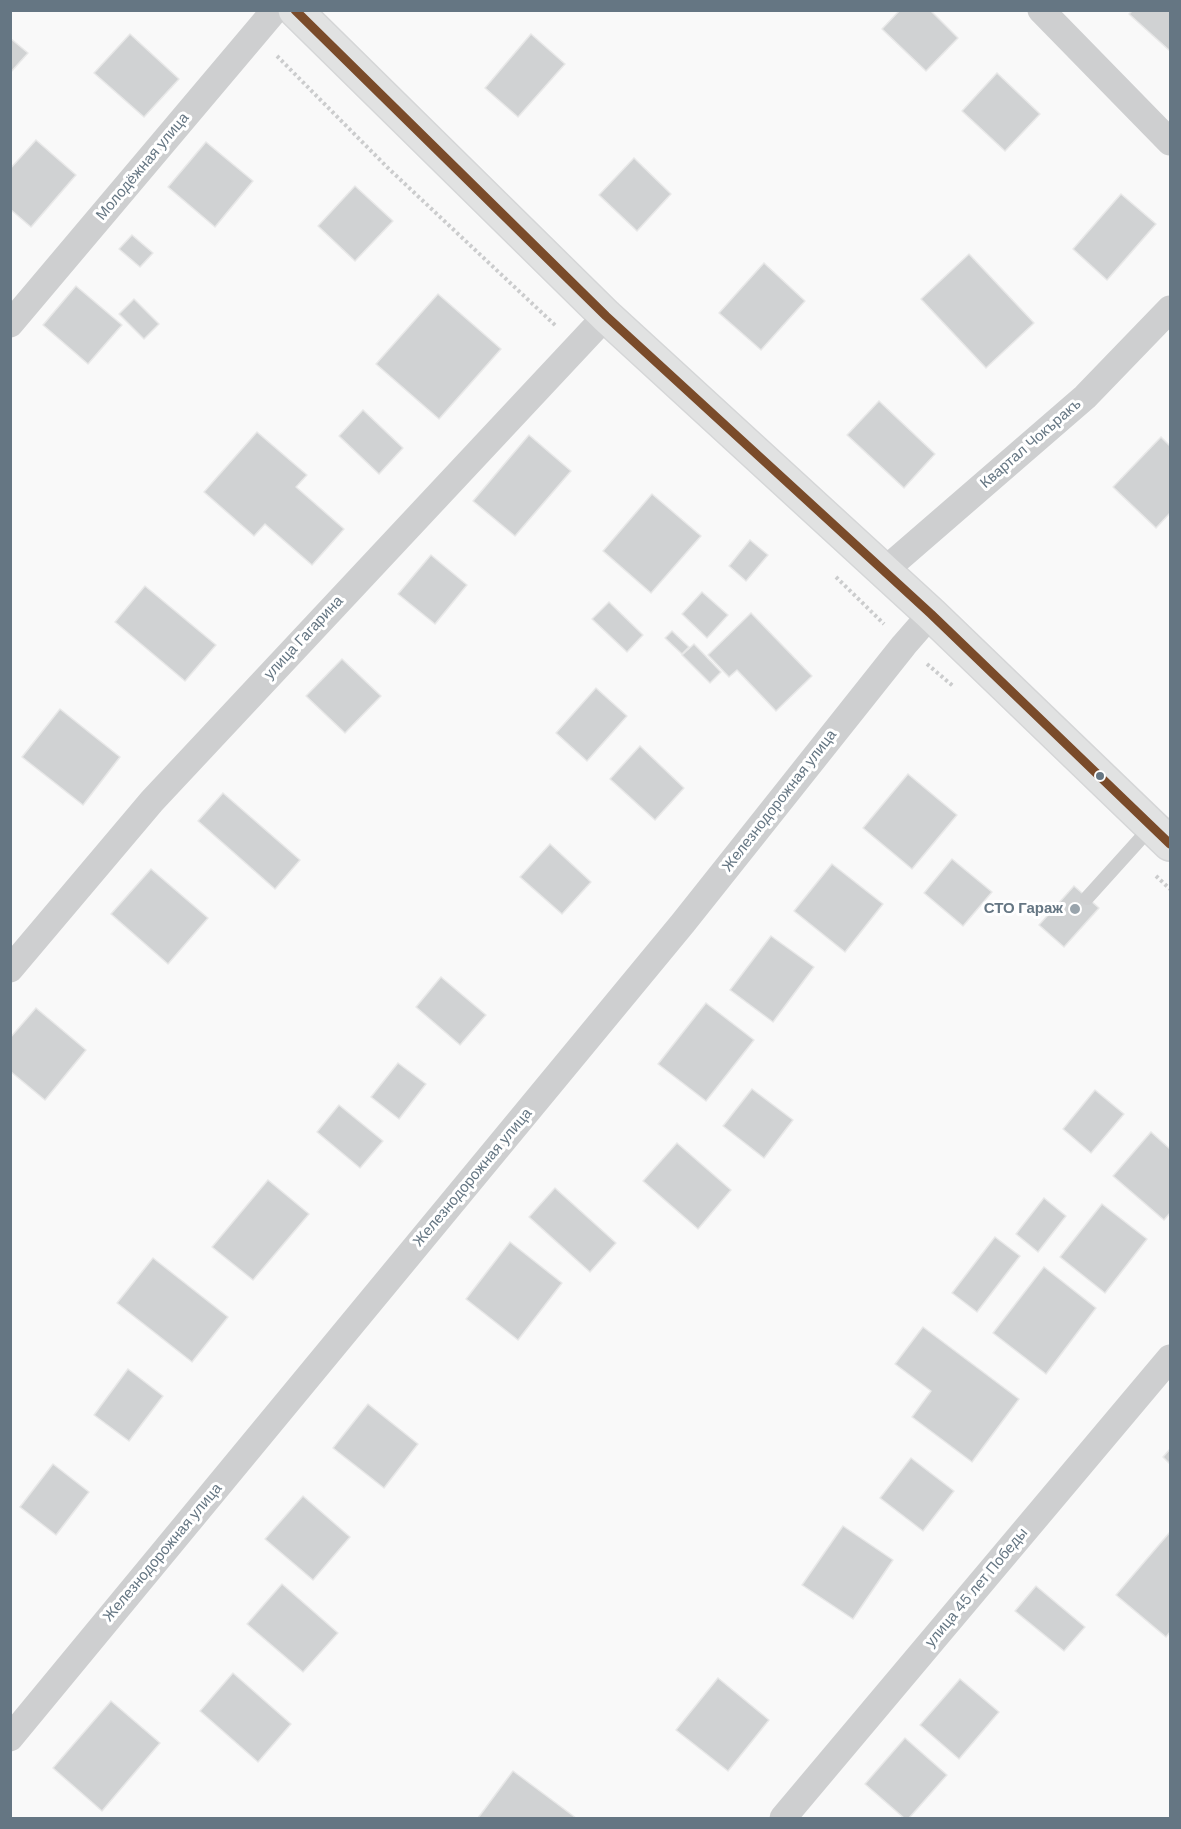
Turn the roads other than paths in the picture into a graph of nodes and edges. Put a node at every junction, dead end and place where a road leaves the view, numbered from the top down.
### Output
1 (275, 10) edge
2 (295, 10) edge
3 (1041, 10) edge
4 (1170, 142) edge
5 (1170, 309) edge
6 (606, 316) junction
7 (10, 324) edge
8 (884, 571) junction
9 (931, 615) junction
10 (1161, 835) edge
11 (1087, 898) dead end
12 (10, 969) edge
13 (1170, 1358) edge
14 (10, 1738) edge
15 (783, 1818) edge

1 - 7 street, Молодёжная улица
2 - 6 main road
3 - 4 street
5 - 8 street, Квартал Чокъракъ
6 - 8 main road
6 - 12 street, улица Гагарина
8 - 9 main road
9 - 10 main road
9 - 14 street, Железнодорожная улица
10 - 11 lane
13 - 15 street, улица 45 лет Победы

